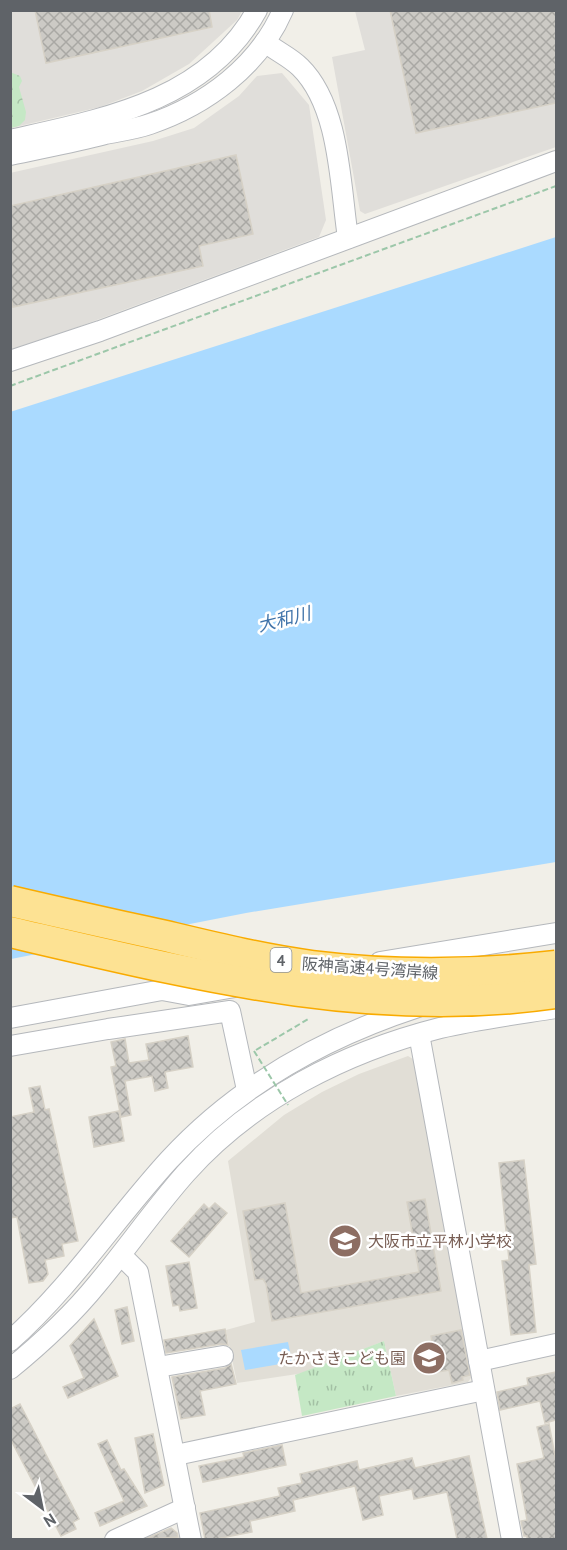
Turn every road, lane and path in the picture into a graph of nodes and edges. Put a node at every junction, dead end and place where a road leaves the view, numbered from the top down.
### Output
1 (257, 10) edge
2 (283, 10) edge
3 (265, 42) junction
4 (10, 141) edge
5 (10, 155) edge
6 (556, 161) edge
7 (556, 186) edge
8 (348, 238) junction
9 (10, 361) edge
10 (10, 386) edge
11 (10, 901) edge
12 (10, 932) edge
13 (556, 933) edge
14 (555, 964) edge
15 (556, 992) edge
16 (556, 1008) edge
17 (10, 1018) edge
18 (310, 1018) dead end
19 (419, 1034) junction
20 (10, 1046) edge
21 (247, 1090) junction
22 (288, 1105) dead end
23 (121, 1255) junction
24 (10, 1341) edge
25 (556, 1344) edge
26 (223, 1356) dead end
27 (479, 1361) junction
28 (158, 1367) junction
29 (10, 1369) edge
30 (484, 1390) junction
31 (176, 1455) junction
32 (185, 1508) junction
33 (115, 1539) edge
34 (191, 1539) edge
35 (512, 1539) edge

1 - 4 street
2 - 3 street
3 - 5 street
3 - 8 street
6 - 8 street
7 - 10 path
8 - 9 street
11 - 14 highway, 阪神高速4号湾岸線 / 4, bridge
12 - 15 highway, 阪神高速4号湾岸線 / 4, bridge
13 - 17 street
14 - 15 street
14 - 21 street
16 - 19 street
18 - 22 path, bridge
19 - 23 street
19 - 27 street
20 - 21 street
21 - 24 street
23 - 28 street
23 - 29 street
25 - 27 street
26 - 28 street
27 - 30 street
28 - 31 street
30 - 31 street
30 - 35 street
31 - 32 street
32 - 33 street
32 - 34 street

